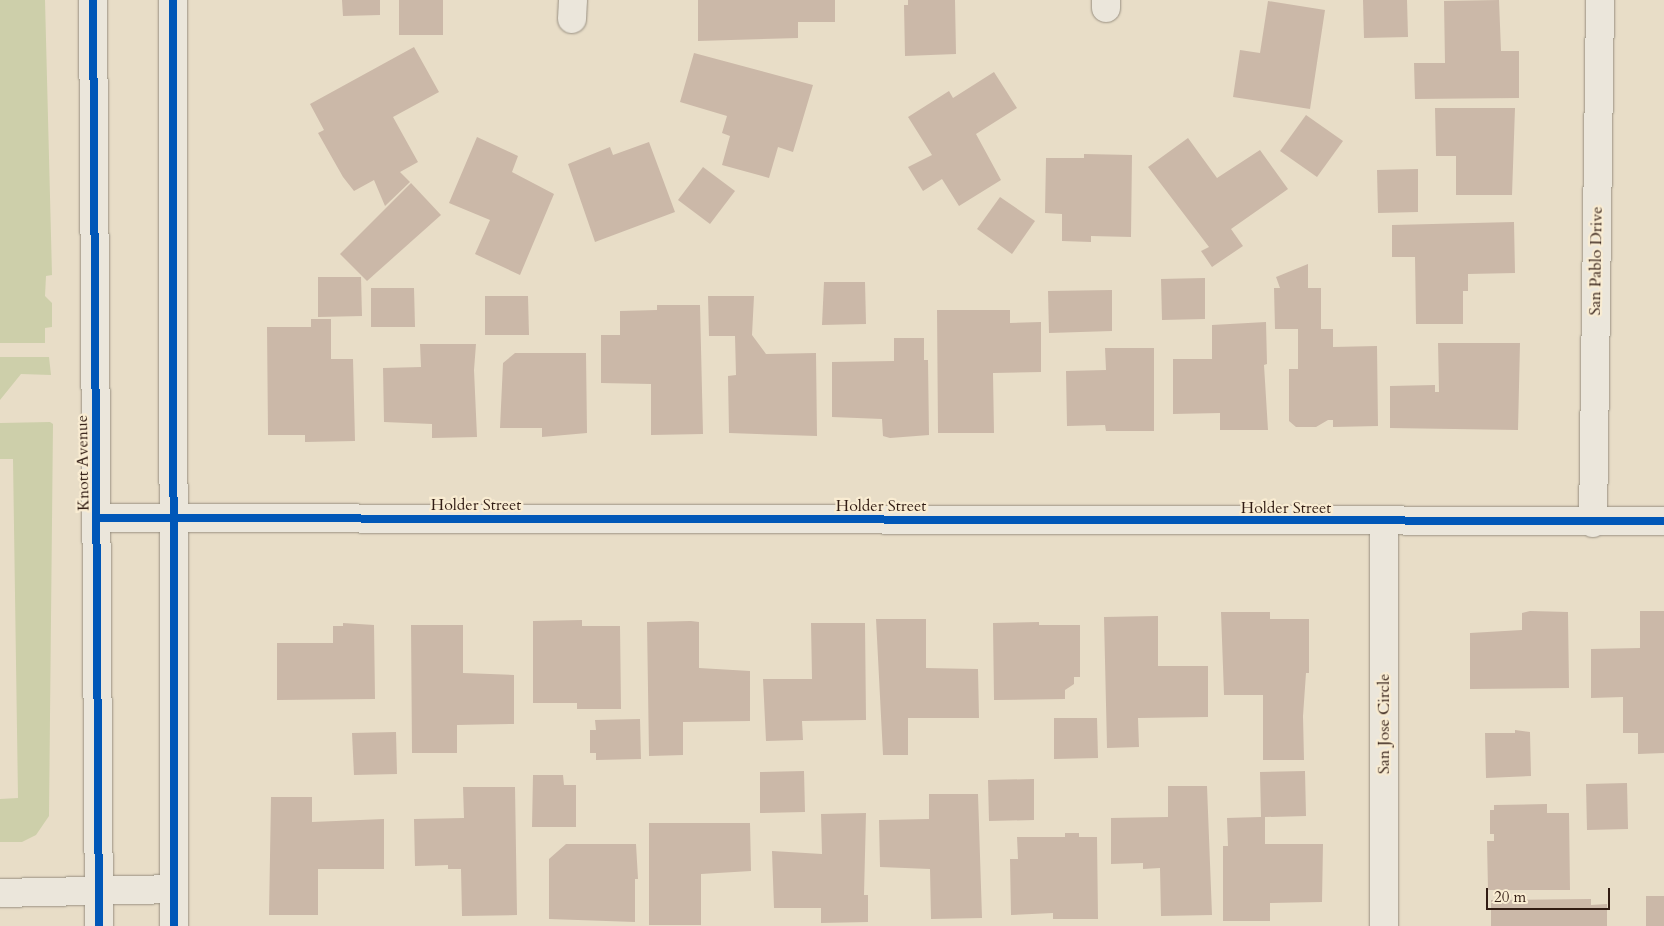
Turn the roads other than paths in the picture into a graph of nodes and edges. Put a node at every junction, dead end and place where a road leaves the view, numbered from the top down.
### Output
1 (93, 0) edge
2 (173, 0) edge
3 (1600, 0) edge
4 (97, 518) junction
5 (173, 518) junction
6 (1664, 521) edge
7 (1384, 522) junction
8 (1593, 523) junction
9 (173, 889) junction
10 (99, 892) junction
11 (0, 893) edge
12 (99, 926) edge
13 (174, 926) edge
14 (1384, 926) edge

1 - 4 street, Knott Avenue
2 - 5 street
3 - 8 street, San Pablo Drive
4 - 5 street, Holder Street
4 - 10 street, Knott Avenue
5 - 7 street, Holder Street
5 - 9 street
6 - 8 street, Holder Street
7 - 8 street, Holder Street
7 - 14 street, San Jose Circle
9 - 10 street
9 - 13 street
10 - 11 street
10 - 12 street, Knott Avenue

